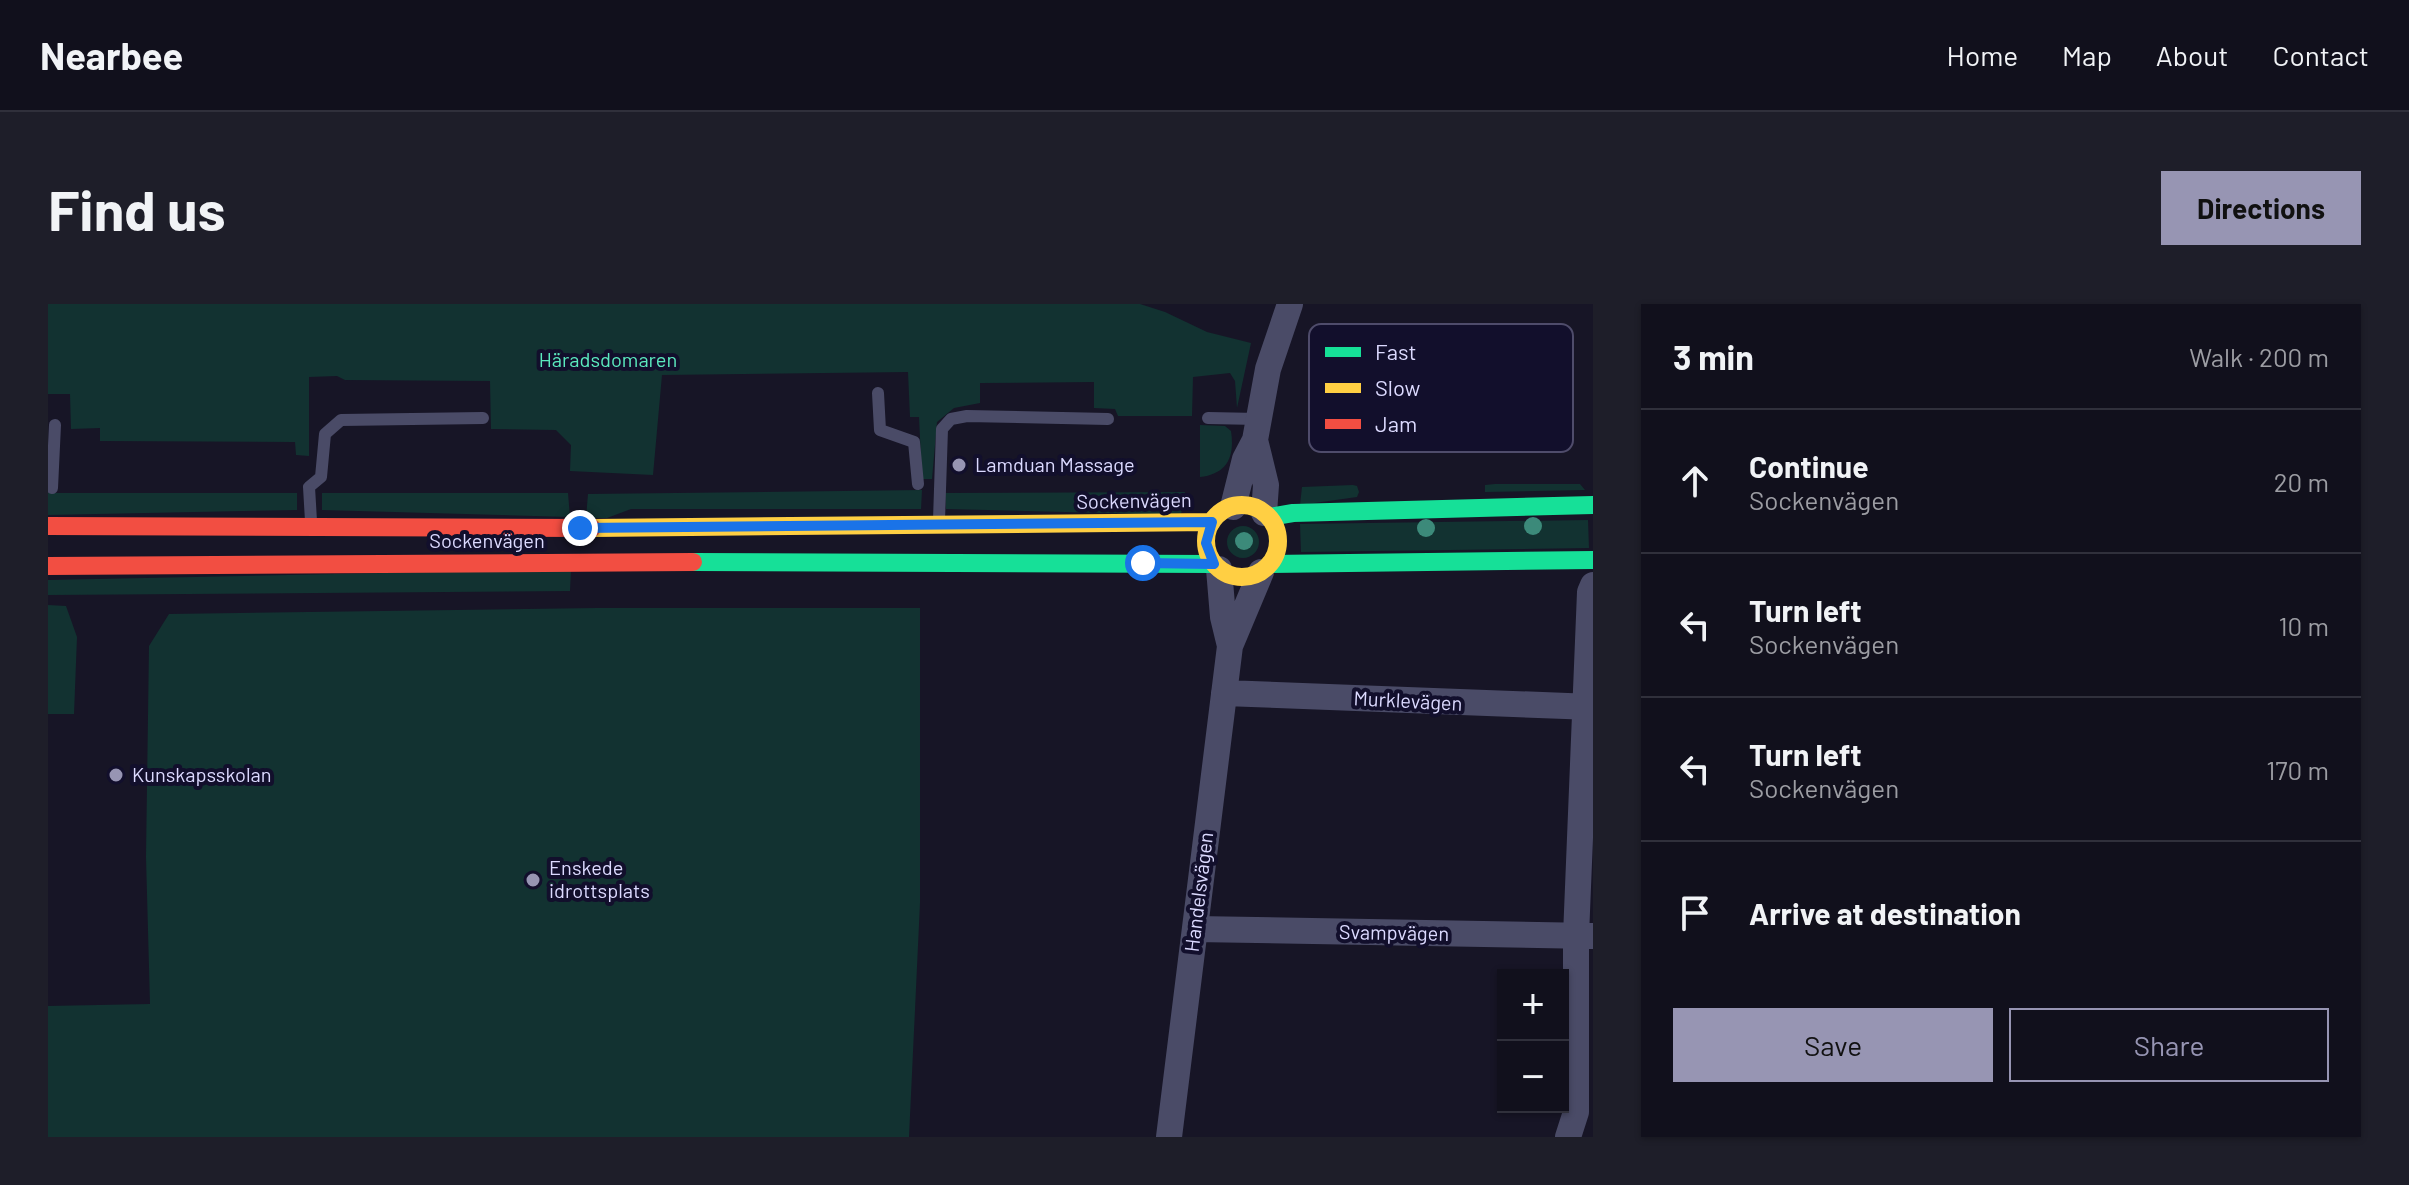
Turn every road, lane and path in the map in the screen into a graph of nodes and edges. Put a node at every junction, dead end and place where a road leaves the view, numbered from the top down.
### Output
1 (1290, 304) edge
2 (878, 393) dead end
3 (483, 418) dead end
4 (1208, 418) dead end
5 (1108, 419) dead end
6 (55, 425) dead end
7 (1256, 429) junction
8 (918, 484) dead end
9 (52, 488) dead end
10 (1593, 505) edge
11 (1222, 514) junction
12 (1267, 515) junction
13 (939, 524) junction
14 (312, 525) junction
15 (48, 526) edge
16 (1593, 560) edge
17 (48, 566) edge
18 (1217, 566) junction
19 (1266, 568) junction
20 (1593, 585) edge
21 (1230, 646) junction
22 (1224, 693) junction
23 (1589, 707) edge
24 (1195, 929) junction
25 (1584, 936) edge
26 (1169, 1137) edge
27 (1568, 1137) edge

1 - 7 street
2 - 8 lane
3 - 14 lane
4 - 7 lane
5 - 13 lane
6 - 9 lane
7 - 11 street
7 - 12 street
10 - 12 street, Sockenvägen
11 - 12 street, Sockenvägen
11 - 13 street, Sockenvägen
11 - 18 street, Sockenvägen
12 - 19 street
13 - 14 street, Sockenvägen
14 - 15 street, Sockenvägen
16 - 19 street, Sockenvägen
17 - 18 street, Sockenvägen
18 - 19 street, Sockenvägen
18 - 21 street, Handelsvägen
19 - 21 street, Handelsvägen
20 - 23 street
21 - 22 street, Handelsvägen
22 - 23 street, Murklevägen
22 - 24 street, Handelsvägen
23 - 25 street
24 - 25 street, Svampvägen
24 - 26 street, Handelsvägen
25 - 27 street

